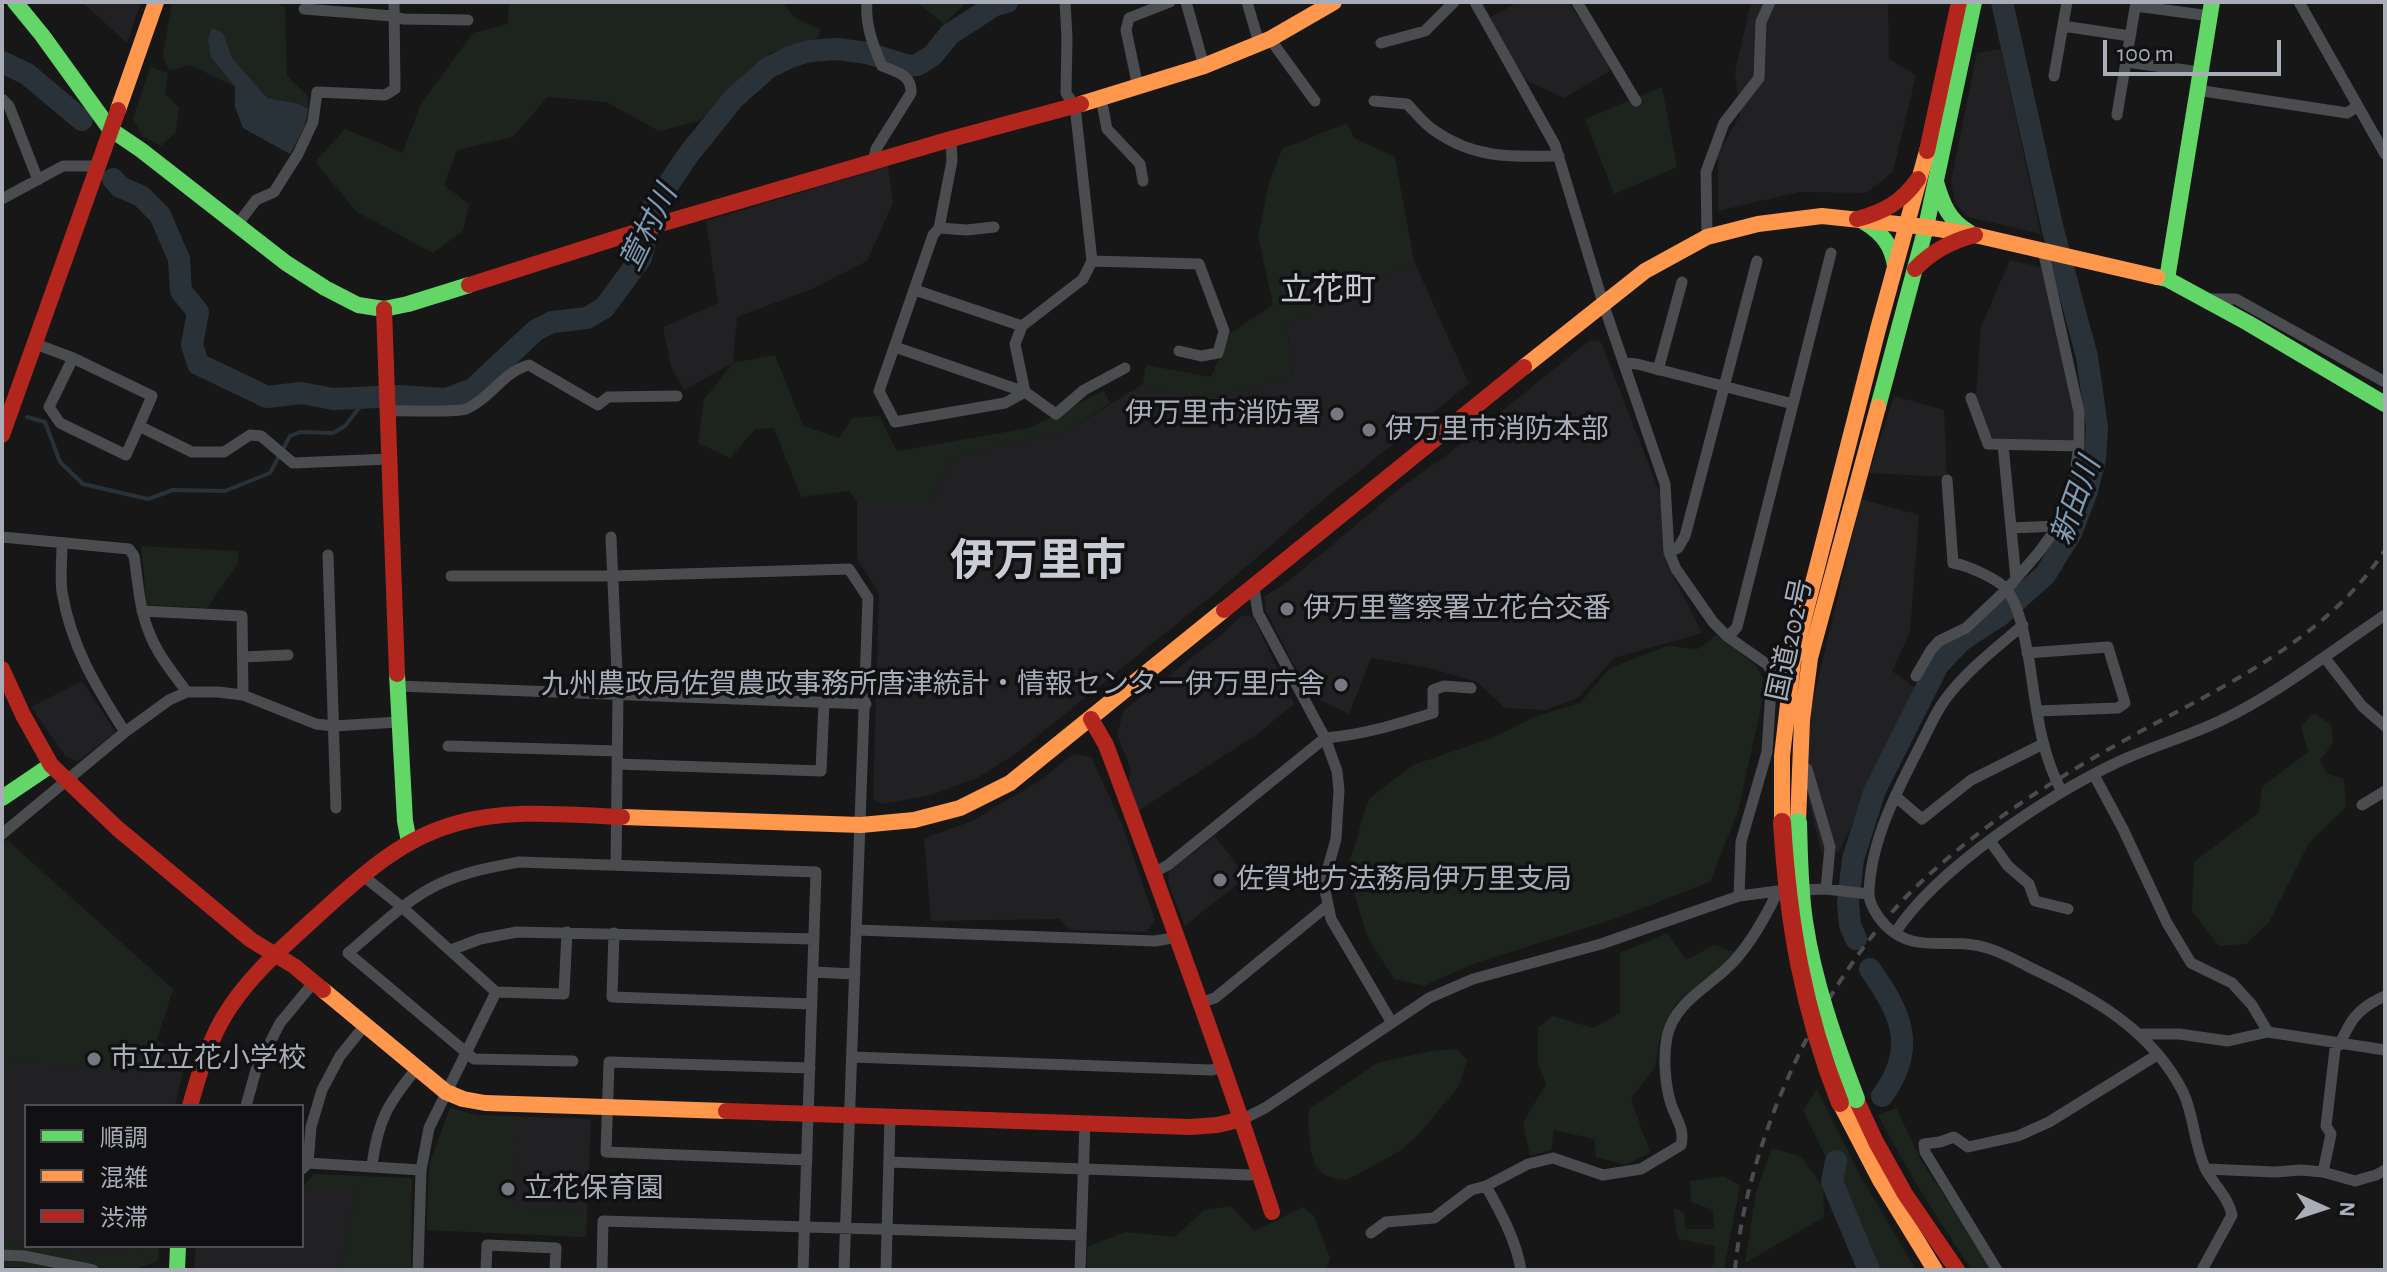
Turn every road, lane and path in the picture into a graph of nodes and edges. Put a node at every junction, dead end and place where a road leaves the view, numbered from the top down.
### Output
1 (15, 2) edge
2 (156, 2) edge
3 (394, 2) edge
4 (867, 2) edge
5 (1065, 2) edge
6 (1170, 2) edge
7 (1186, 2) edge
8 (1247, 2) edge
9 (1454, 2) edge
10 (1475, 2) edge
11 (1577, 2) edge
12 (1770, 2) edge
13 (1959, 2) edge
14 (1974, 2) edge
15 (2067, 2) edge
16 (2299, 2) edge
17 (1324, 4) edge
18 (2136, 4) edge
19 (304, 9) dead end
20 (2211, 9) edge
21 (393, 16) junction
22 (468, 20) dead end
23 (2063, 26) junction
24 (2130, 36) junction
25 (1264, 41) junction
26 (1381, 43) dead end
27 (2126, 62) junction
28 (1204, 66) junction
29 (2054, 76) dead end
30 (2199, 81) junction
31 (1138, 87) junction
32 (1101, 98) junction
33 (2, 99) edge
34 (1315, 101) dead end
35 (1374, 101) dead end
36 (1636, 101) dead end
37 (1075, 106) junction
38 (2358, 106) junction
39 (2117, 115) dead end
40 (110, 129) junction
41 (951, 139) junction
42 (2385, 154) edge
43 (1559, 156) junction
44 (873, 162) junction
45 (97, 166) junction
46 (1930, 176) junction
47 (38, 180) junction
48 (1143, 181) dead end
49 (2, 199) edge
50 (1857, 219) junction
51 (237, 225) junction
52 (1918, 226) junction
53 (994, 227) dead end
54 (939, 228) junction
55 (1975, 235) junction
56 (1707, 237) junction
57 (2043, 250) junction
58 (1831, 253) dead end
59 (1092, 261) junction
60 (1757, 261) dead end
61 (1905, 270) junction
62 (2167, 279) junction
63 (1682, 282) dead end
64 (915, 290) junction
65 (2207, 299) junction
66 (1603, 303) junction
67 (384, 309) junction
68 (1022, 326) junction
69 (33, 343) junction
70 (895, 347) junction
71 (1179, 351) dead end
72 (73, 358) junction
73 (1625, 363) junction
74 (1125, 368) dead end
75 (1658, 370) junction
76 (2385, 382) edge
77 (1724, 387) junction
78 (1025, 392) junction
79 (677, 396) dead end
80 (1971, 398) dead end
81 (1793, 404) junction
82 (2385, 404) edge
83 (389, 411) junction
84 (139, 426) junction
85 (2, 435) edge
86 (2003, 445) junction
87 (2079, 446) junction
88 (390, 459) junction
89 (1947, 480) dead end
90 (2058, 526) junction
91 (2011, 528) junction
92 (2, 537) edge
93 (611, 537) dead end
94 (62, 543) junction
95 (1669, 552) junction
96 (328, 555) dead end
97 (451, 576) dead end
98 (613, 576) junction
99 (2016, 579) junction
100 (1254, 588) junction
101 (2007, 589) junction
102 (142, 611) junction
103 (2385, 615) edge
104 (2023, 625) junction
105 (1728, 637) junction
106 (2027, 653) junction
107 (288, 655) dead end
108 (243, 657) junction
109 (2325, 658) junction
110 (1802, 659) junction
111 (1768, 665) junction
112 (2, 669) edge
113 (1916, 676) dead end
114 (398, 686) junction
115 (1471, 688) dead end
116 (187, 692) junction
117 (243, 695) junction
118 (618, 695) junction
119 (824, 702) junction
120 (866, 704) junction
121 (2037, 711) junction
122 (1091, 719) junction
123 (399, 722) junction
124 (334, 726) junction
125 (2385, 726) edge
126 (125, 732) junction
127 (1325, 738) junction
128 (2043, 744) junction
129 (448, 746) dead end
130 (617, 751) junction
131 (1775, 754) junction
132 (617, 764) junction
133 (51, 765) junction
134 (1799, 768) junction
135 (2094, 775) junction
136 (67, 781) junction
137 (2385, 791) edge
138 (2062, 792) junction
139 (1895, 796) junction
140 (2, 798) edge
141 (2362, 805) dead end
142 (336, 808) dead end
143 (616, 817) junction
144 (1790, 822) junction
145 (861, 825) junction
146 (2, 834) edge
147 (1990, 841) junction
148 (409, 842) junction
149 (616, 865) junction
150 (1153, 873) junction
151 (362, 875) junction
152 (1831, 889) junction
153 (1778, 891) junction
154 (1868, 894) junction
155 (1739, 896) junction
156 (1327, 906) junction
157 (402, 907) junction
158 (2068, 909) dead end
159 (857, 930) junction
160 (567, 932) junction
161 (614, 933) junction
162 (1895, 933) junction
163 (1178, 937) junction
164 (814, 939) junction
165 (451, 950) junction
166 (275, 955) junction
167 (813, 972) junction
168 (855, 974) junction
169 (314, 982) junction
170 (496, 992) junction
171 (2385, 996) edge
172 (1202, 1002) junction
173 (812, 1004) junction
174 (1392, 1023) junction
175 (365, 1025) junction
176 (2268, 1032) junction
177 (2138, 1034) junction
178 (2341, 1043) junction
179 (2385, 1050) edge
180 (466, 1053) junction
181 (2157, 1055) junction
182 (852, 1057) junction
183 (573, 1061) dead end
184 (1225, 1067) junction
185 (417, 1068) junction
186 (810, 1068) junction
187 (446, 1092) junction
188 (1848, 1101) junction
189 (191, 1104) edge
190 (247, 1104) edge
191 (608, 1107) junction
192 (808, 1114) junction
193 (850, 1115) junction
194 (890, 1117) junction
195 (1243, 1119) junction
196 (1085, 1123) junction
197 (807, 1160) junction
198 (889, 1162) junction
199 (372, 1165) junction
200 (305, 1166) edge
201 (1083, 1169) junction
202 (2206, 1169) junction
203 (421, 1170) junction
204 (2385, 1170) edge
205 (2323, 1172) junction
206 (1260, 1173) junction
207 (1486, 1186) junction
208 (1272, 1212) dead end
209 (804, 1227) junction
210 (846, 1228) junction
211 (887, 1229) junction
212 (1371, 1233) dead end
213 (1081, 1235) junction
214 (178, 1248) edge
215 (2, 1255) edge
216 (174, 1269) edge
217 (93, 1270) edge
218 (418, 1270) edge
219 (486, 1270) edge
220 (555, 1270) edge
221 (602, 1270) edge
222 (803, 1270) edge
223 (844, 1270) edge
224 (886, 1270) edge
225 (1080, 1270) edge
226 (1521, 1270) edge
227 (1935, 1270) edge
228 (1957, 1270) edge
229 (1997, 1270) edge
230 (2202, 1270) edge

1 - 40 main road
2 - 40 main road
3 - 21 street
4 - 44 street
5 - 37 street
6 - 31 street
7 - 28 street
8 - 25 street
9 - 26 street
10 - 43 street
11 - 36 street
12 - 56 street
13 - 46 main road, 国道202号
14 - 46 main road, 国道202号
15 - 23 street
16 - 38 street
17 - 25 main road
18 - 20 street
18 - 24 street
19 - 21 street
20 - 30 main road
21 - 22 street
21 - 51 street
23 - 24 street
23 - 29 street
24 - 27 street
25 - 28 main road
25 - 34 street
27 - 30 street
27 - 39 street
28 - 31 main road
30 - 38 street
30 - 62 main road
31 - 32 main road
32 - 37 main road
32 - 48 street
33 - 47 street
35 - 43 street
37 - 41 main road
37 - 59 street
38 - 42 street
40 - 45 main road
40 - 51 main road
41 - 44 main road
41 - 54 street
43 - 66 street
44 - 67 main road
45 - 47 street
45 - 69 main road
46 - 50 main road
46 - 52 main road, 国道202号
46 - 55 main road
47 - 49 street
50 - 52 main road
50 - 56 main road
50 - 61 main road
51 - 67 main road
52 - 55 main road
52 - 61 main road, 国道202号
53 - 54 street
54 - 64 street
55 - 57 main road
55 - 61 main road
56 - 66 main road
57 - 62 main road
57 - 87 street
58 - 81 street
59 - 68 street
59 - 71 street
60 - 77 street
61 - 110 main road, 国道202号
62 - 65 main road
63 - 75 street
64 - 68 street
64 - 70 street
65 - 76 street
65 - 82 main road
66 - 73 street
66 - 100 main road
67 - 83 main road
68 - 78 street
69 - 72 street
69 - 85 main road
70 - 78 street
70 - 78 street
72 - 84 street
72 - 84 street
73 - 75 street
73 - 95 street
74 - 78 street
75 - 77 street
77 - 81 street
77 - 95 street
79 - 83 street
80 - 86 street
81 - 105 street
83 - 88 main road
84 - 88 street
86 - 87 street
86 - 91 street
87 - 90 street
88 - 114 main road
89 - 101 street
90 - 91 street
90 - 99 street
91 - 99 street
92 - 94 street
93 - 98 street
94 - 102 street
94 - 126 street
95 - 105 street
96 - 124 street
97 - 98 street
98 - 118 street
98 - 120 street
99 - 101 street
100 - 122 main road
100 - 127 street
101 - 104 street
101 - 113 street
102 - 108 street
102 - 116 street
103 - 109 street
104 - 106 street
104 - 139 street
105 - 111 street
106 - 121 street
106 - 121 street
107 - 108 street
108 - 117 street
109 - 125 street
109 - 135 street
110 - 111 street
110 - 131 main road, 国道202号
110 - 134 main road, 国道202号
111 - 131 street
112 - 133 main road
114 - 118 street
114 - 123 main road
115 - 127 street
116 - 117 street
116 - 126 street
117 - 124 street
118 - 119 street
118 - 130 street
119 - 120 street
119 - 132 street
120 - 145 street
121 - 128 street
122 - 145 main road
122 - 150 main road
123 - 124 street
123 - 148 main road
124 - 142 street
126 - 136 street
127 - 150 street
127 - 156 street
128 - 138 street
128 - 139 street
129 - 130 street
130 - 132 street
131 - 144 main road, 国道202号
131 - 155 street
132 - 143 street
133 - 136 main road
133 - 140 main road
134 - 144 main road, 国道202号
134 - 152 street
135 - 138 street
135 - 176 street
136 - 146 street
136 - 166 main road
137 - 141 street
138 - 147 street
139 - 154 street
143 - 145 main road
143 - 148 main road
143 - 149 street
144 - 188 main road, 国道202号, bridge
145 - 159 street
147 - 158 street
147 - 162 street
148 - 151 main road
149 - 157 street
149 - 164 street
150 - 163 main road
151 - 157 street
151 - 166 main road
152 - 153 street
152 - 154 street
153 - 155 street
153 - 207 street
154 - 162 street
155 - 174 street
156 - 172 street
156 - 174 street
157 - 165 street
157 - 180 street
159 - 163 street
159 - 168 street
160 - 161 street
160 - 165 street
160 - 170 street
161 - 164 street
161 - 173 street
162 - 177 street
163 - 172 main road
164 - 167 street
165 - 170 street
166 - 169 main road
166 - 189 main road
167 - 168 street
167 - 173 street
168 - 182 street
169 - 175 main road
169 - 190 street
170 - 180 street
171 - 178 street
172 - 184 main road
173 - 186 street
174 - 195 street
175 - 185 main road
175 - 200 street
176 - 177 street
176 - 178 street
177 - 181 street
178 - 179 street
178 - 205 street
180 - 183 street
180 - 187 street
181 - 202 street
181 - 229 street
182 - 184 street
182 - 193 street
184 - 195 main road
185 - 187 main road
185 - 199 street
186 - 191 street
186 - 192 street
187 - 191 main road
187 - 203 street
188 - 227 main road, 国道202号
188 - 228 main road, 国道202号
191 - 192 main road
191 - 197 street
192 - 193 main road
192 - 197 street
193 - 194 main road
193 - 210 street
194 - 196 main road
194 - 198 street
195 - 196 main road
195 - 206 main road
196 - 201 street
197 - 209 street
198 - 201 street
198 - 211 street
199 - 200 street
199 - 203 street
201 - 206 street
201 - 213 street
202 - 205 street
202 - 230 street
203 - 218 street
204 - 205 street
206 - 208 main road
207 - 212 street
207 - 226 street
209 - 210 street
209 - 221 street
209 - 222 street
210 - 211 street
210 - 223 street
211 - 213 street
211 - 224 street
213 - 225 street
214 - 216 main road
215 - 217 street
219 - 220 street

